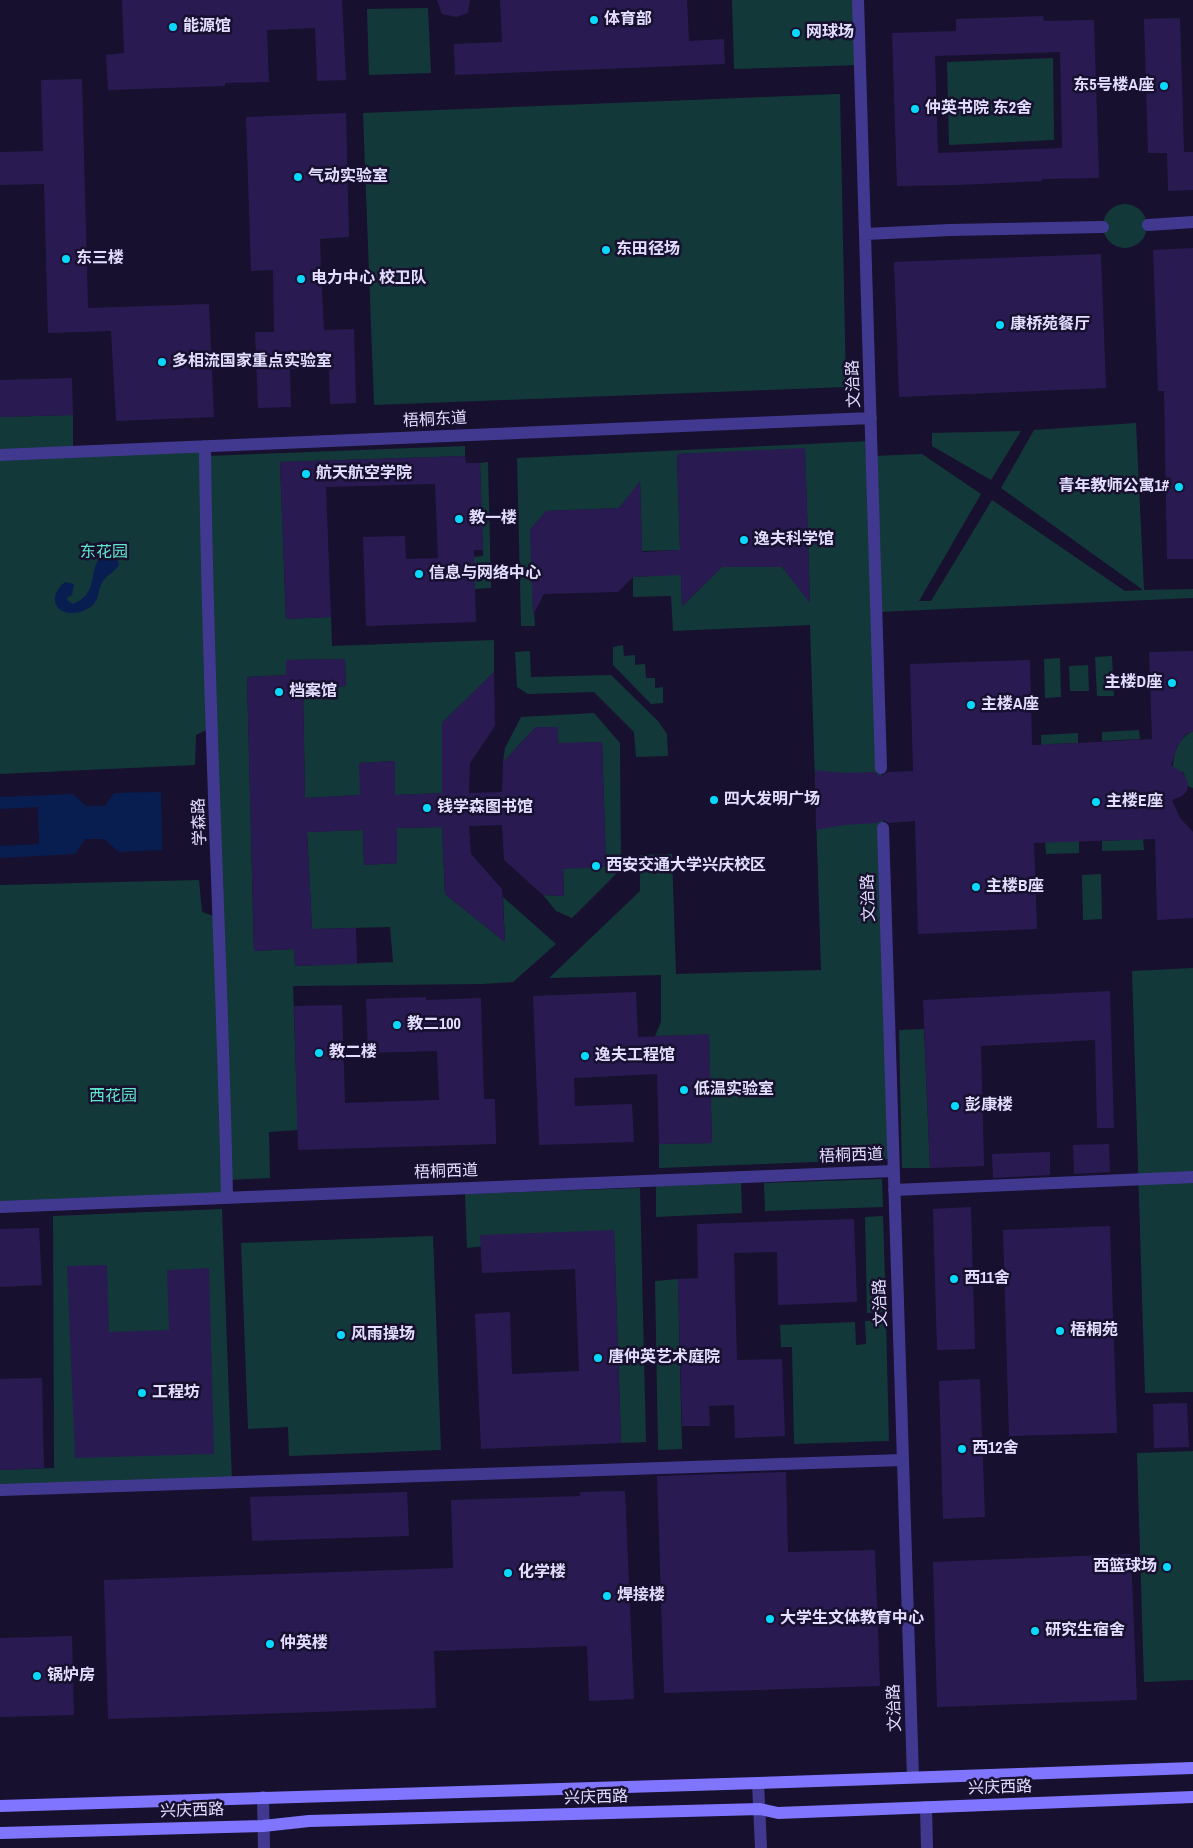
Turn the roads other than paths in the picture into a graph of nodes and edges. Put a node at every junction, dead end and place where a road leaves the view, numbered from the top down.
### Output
1 (858, 0) edge
2 (1193, 222) edge
3 (1148, 225) dead end
4 (1103, 227) dead end
5 (866, 234) junction
6 (871, 418) junction
7 (205, 446) junction
8 (0, 455) edge
9 (881, 768) dead end
10 (883, 828) dead end
11 (894, 1170) junction
12 (1193, 1177) edge
13 (894, 1190) junction
14 (227, 1197) junction
15 (0, 1207) edge
16 (902, 1460) junction
17 (0, 1490) edge
18 (1193, 1768) edge
19 (913, 1777) junction
20 (758, 1783) junction
21 (263, 1797) junction
22 (1193, 1797) edge
23 (0, 1806) edge
24 (926, 1808) junction
25 (760, 1809) junction
26 (263, 1826) junction
27 (0, 1833) edge
28 (264, 1848) edge
29 (761, 1848) edge
30 (927, 1848) edge

1 - 5 street, 文治路
2 - 3 street
4 - 5 street
5 - 6 street, 文治路
6 - 7 street, 梧桐东道
6 - 9 street, 文治路
7 - 8 street, 梧桐东道
7 - 14 street, 学森路
10 - 11 street, 文治路
11 - 13 street, 文治路
11 - 14 street, 梧桐西道
12 - 13 street
13 - 16 street, 文治路
14 - 15 street, 梧桐西道
16 - 17 street
16 - 19 street, 文治路
18 - 19 main road, 兴庆西路
19 - 20 main road, 兴庆西路
20 - 21 main road, 兴庆西路
20 - 25 street
21 - 23 main road, 兴庆西路
21 - 26 street
22 - 24 main road, 兴庆西路
24 - 25 main road, 兴庆西路
24 - 30 street
25 - 26 main road, 兴庆西路
25 - 29 street
26 - 27 main road, 兴庆西路
26 - 28 street

